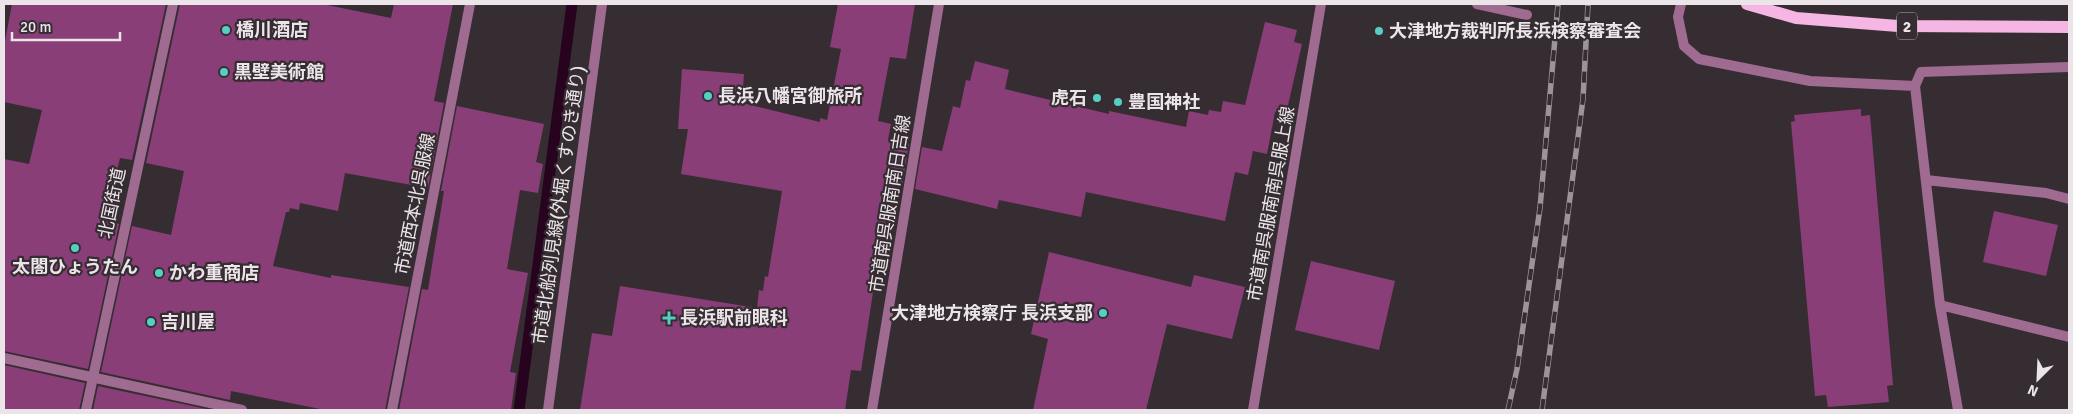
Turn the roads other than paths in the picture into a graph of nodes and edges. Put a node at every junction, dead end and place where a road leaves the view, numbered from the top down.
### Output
1 (173, 4) edge
2 (470, 4) edge
3 (602, 4) edge
4 (939, 4) edge
5 (1321, 4) edge
6 (1477, 4) edge
7 (1682, 4) edge
8 (1747, 4) edge
9 (1527, 15) dead end
10 (2069, 27) edge
11 (2069, 67) edge
12 (1915, 86) junction
13 (1926, 180) junction
14 (2069, 199) edge
15 (1940, 305) junction
16 (2069, 337) edge
17 (4, 358) edge
18 (91, 376) junction
19 (86, 410) edge
20 (242, 410) edge
21 (392, 410) edge
22 (548, 410) edge
23 (872, 410) edge
24 (1253, 410) edge
25 (1958, 410) edge

1 - 18 street, 北国街道
2 - 21 street, 市道西本北呉服線
3 - 22 street, 市道北船列見線(外堀くすのき通り)
4 - 23 street, 市道南呉服南南日吉線
5 - 24 street, 市道南呉服南南呉服上線
6 - 9 street
7 - 12 street
8 - 10 main road, 2
11 - 12 street
12 - 13 street
13 - 14 street
13 - 15 street
15 - 16 street
15 - 25 street
17 - 18 street
18 - 19 street, 北国街道
18 - 20 street

